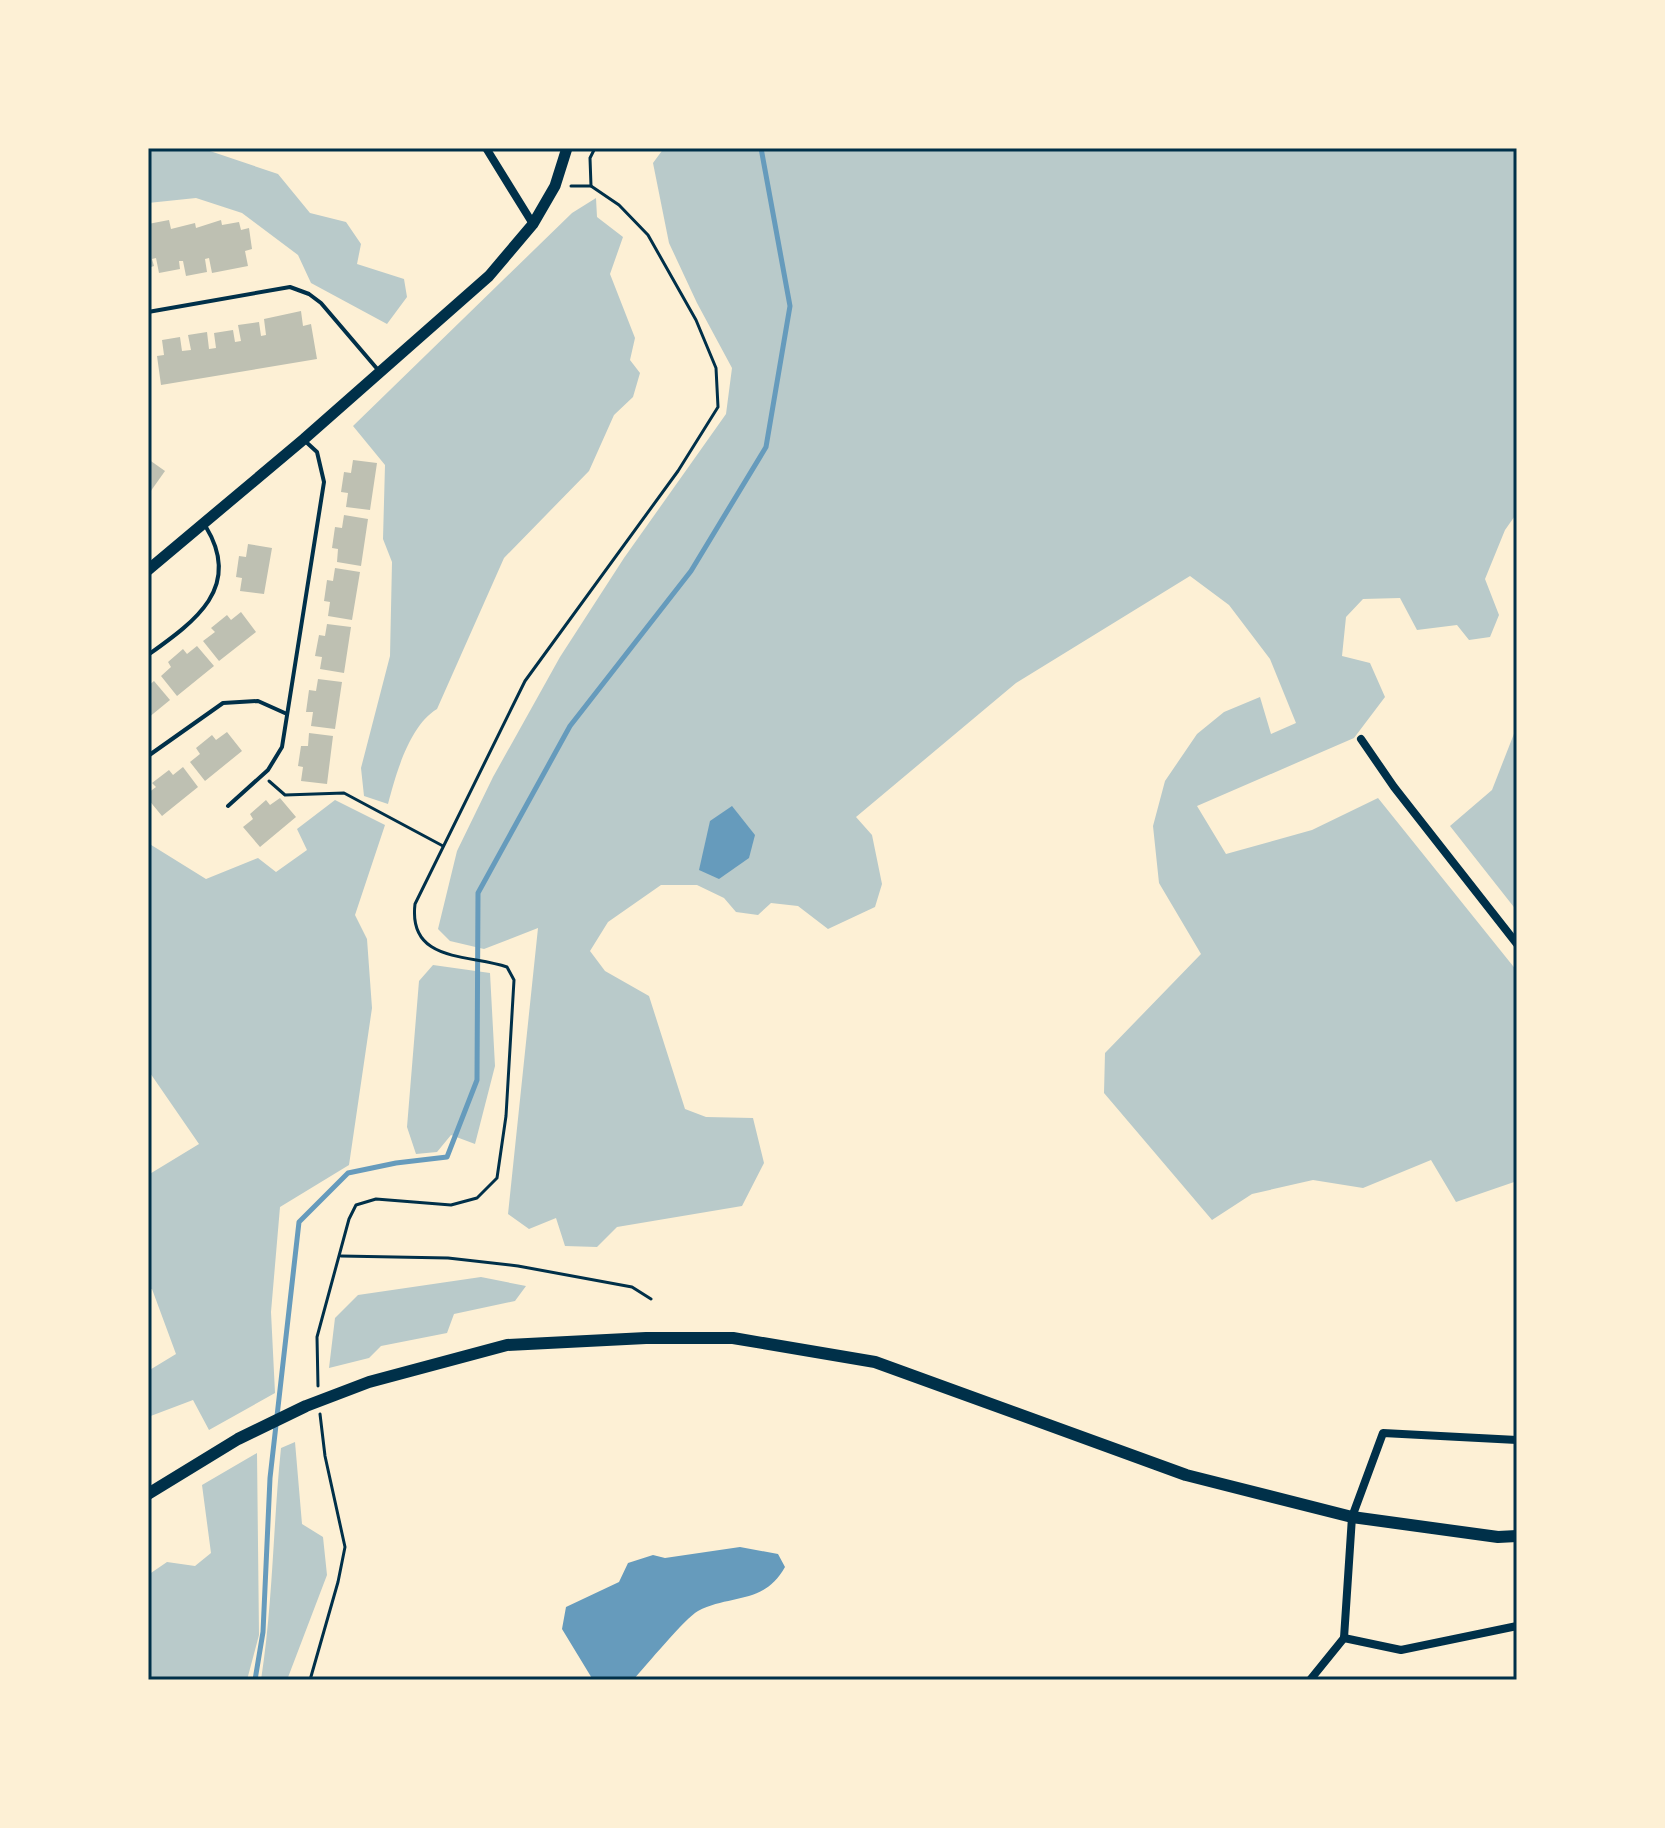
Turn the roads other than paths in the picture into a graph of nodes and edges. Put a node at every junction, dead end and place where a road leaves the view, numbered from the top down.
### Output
1 (486, 148) edge
2 (567, 148) edge
3 (533, 224) junction
4 (148, 311) edge
5 (379, 371) junction
6 (304, 439) junction
7 (204, 523) junction
8 (150, 565) edge
9 (148, 655) edge
10 (287, 714) junction
11 (1361, 739) dead end
12 (148, 756) edge
13 (228, 806) dead end
14 (1517, 944) edge
15 (1517, 1440) edge
16 (148, 1494) edge
17 (1352, 1517) junction
18 (1517, 1536) edge
19 (1517, 1626) edge
20 (1344, 1638) junction
21 (1310, 1680) edge

1 - 3 street
2 - 3 street
3 - 5 street
4 - 5 lane
5 - 6 street
6 - 7 street
6 - 10 lane
7 - 8 street
7 - 9 lane
10 - 12 lane
10 - 13 lane
11 - 14 street
15 - 17 street
16 - 17 main road
17 - 18 main road
17 - 20 street
19 - 20 street
20 - 21 street

